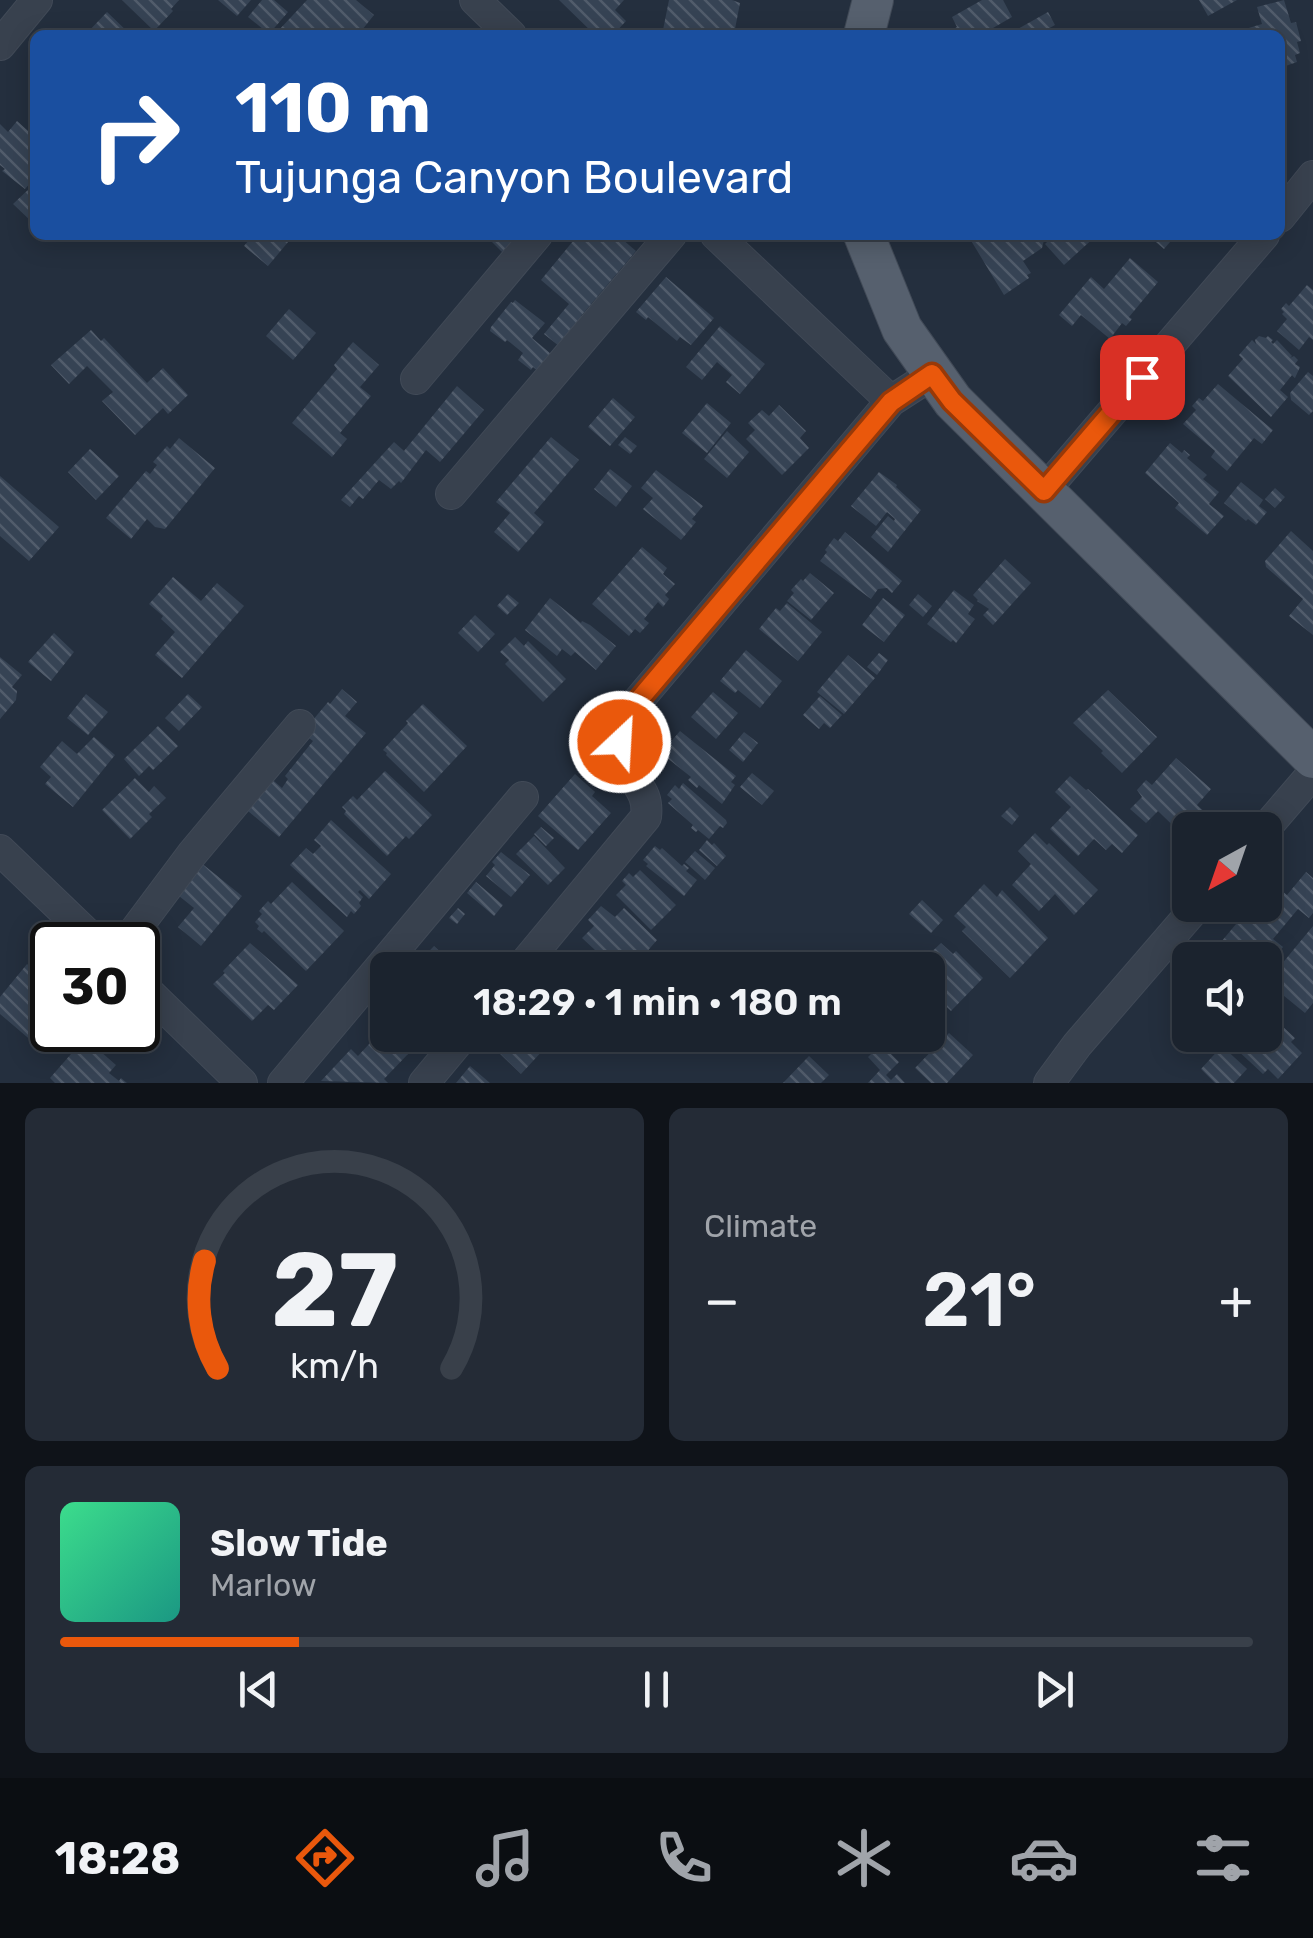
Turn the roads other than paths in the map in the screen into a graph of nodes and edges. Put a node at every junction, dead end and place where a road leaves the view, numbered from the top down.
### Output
1 (37, 0) edge
2 (475, 0) edge
3 (873, 0) edge
4 (506, 30) edge
5 (865, 30) edge
6 (0, 45) edge
7 (1313, 176) edge
8 (1285, 211) edge
9 (533, 240) edge
10 (667, 240) edge
11 (721, 240) edge
12 (866, 240) edge
13 (1260, 240) edge
14 (932, 374) junction
15 (416, 378) dead end
16 (891, 402) junction
17 (1044, 491) junction
18 (451, 494) dead end
19 (300, 725) dead end
20 (1313, 758) edge
21 (1313, 773) edge
22 (523, 797) dead end
23 (1279, 812) edge
24 (0, 850) edge
25 (75, 922) edge
26 (141, 922) edge
27 (1183, 922) edge
28 (534, 952) edge
29 (160, 1003) edge
30 (450, 1052) edge
31 (242, 1083) edge
32 (284, 1083) edge
33 (424, 1083) edge
34 (1049, 1083) edge

1 - 6 street
2 - 4 street
3 - 5 main road
7 - 8 street
9 - 15 street
10 - 18 street
11 - 16 street
12 - 14 main road
13 - 17 street
14 - 16 street
14 - 17 main road
16 - 28 street
17 - 20 main road
19 - 26 street
21 - 23 street
22 - 32 street
24 - 25 street
27 - 34 street
29 - 31 street
30 - 33 street

